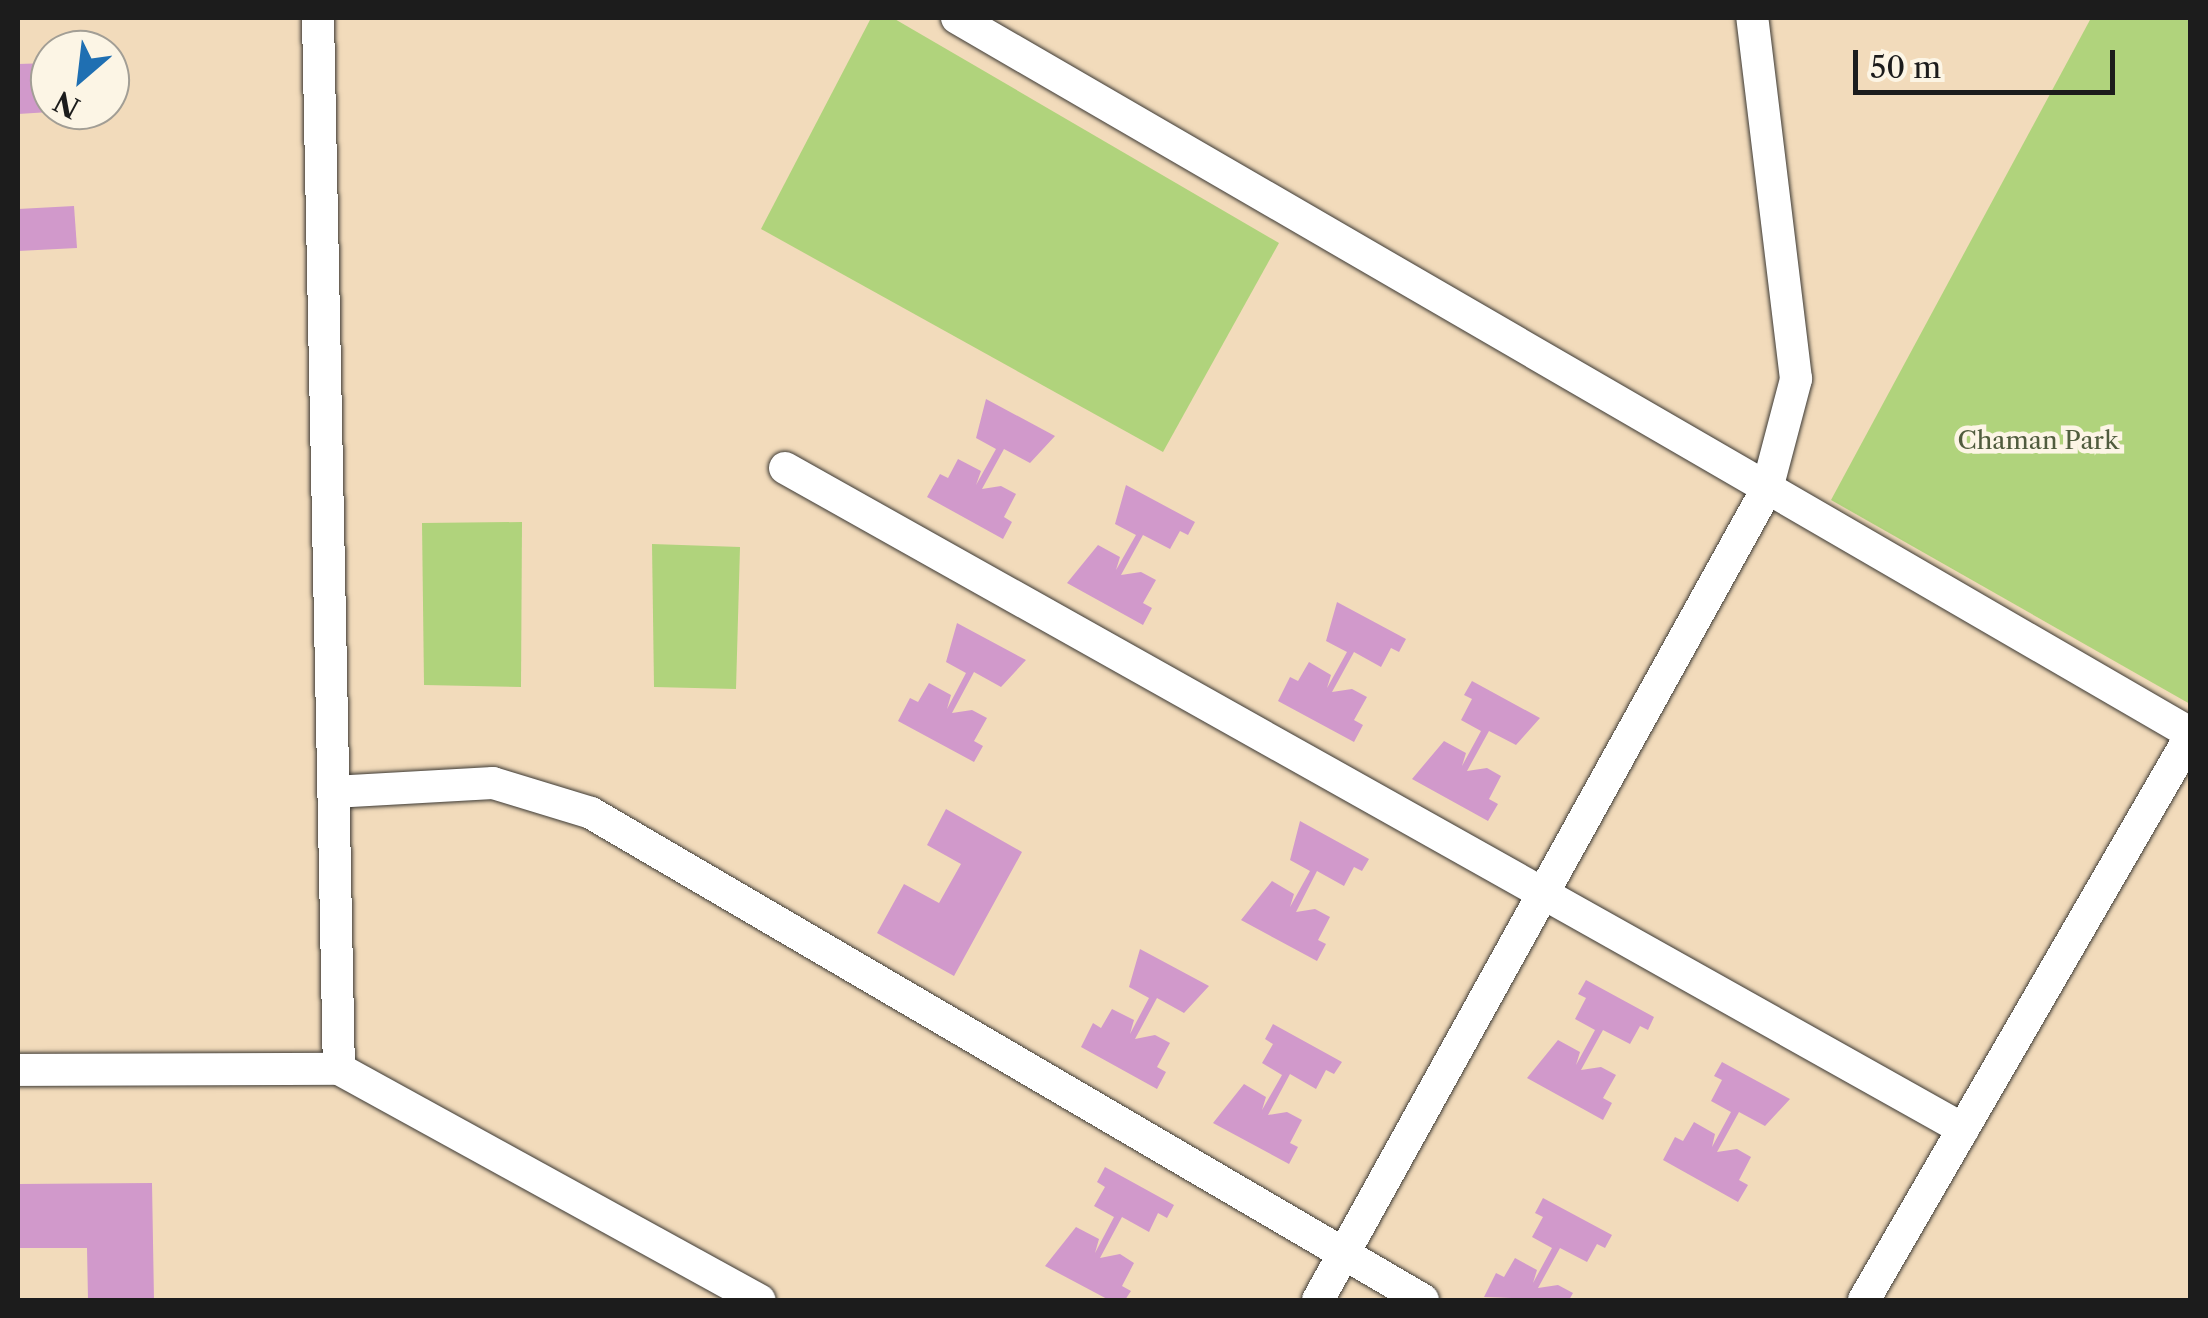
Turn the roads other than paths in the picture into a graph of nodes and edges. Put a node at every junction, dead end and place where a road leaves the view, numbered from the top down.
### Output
1 (318, 18) edge
2 (957, 18) edge
3 (1752, 18) edge
4 (785, 468) dead end
5 (1767, 489) junction
6 (2190, 735) edge
7 (333, 792) junction
8 (1544, 894) junction
9 (339, 1069) junction
10 (18, 1070) edge
11 (1963, 1129) junction
12 (1343, 1255) junction
13 (760, 1300) edge
14 (1318, 1300) edge
15 (1423, 1300) edge
16 (1864, 1300) edge

1 - 7 street
2 - 5 street
3 - 5 street
4 - 8 street
5 - 6 street
5 - 8 street
6 - 11 street
7 - 9 street
7 - 12 street
8 - 11 street
8 - 12 street
9 - 10 street
9 - 13 street
11 - 16 street
12 - 14 street
12 - 15 street

